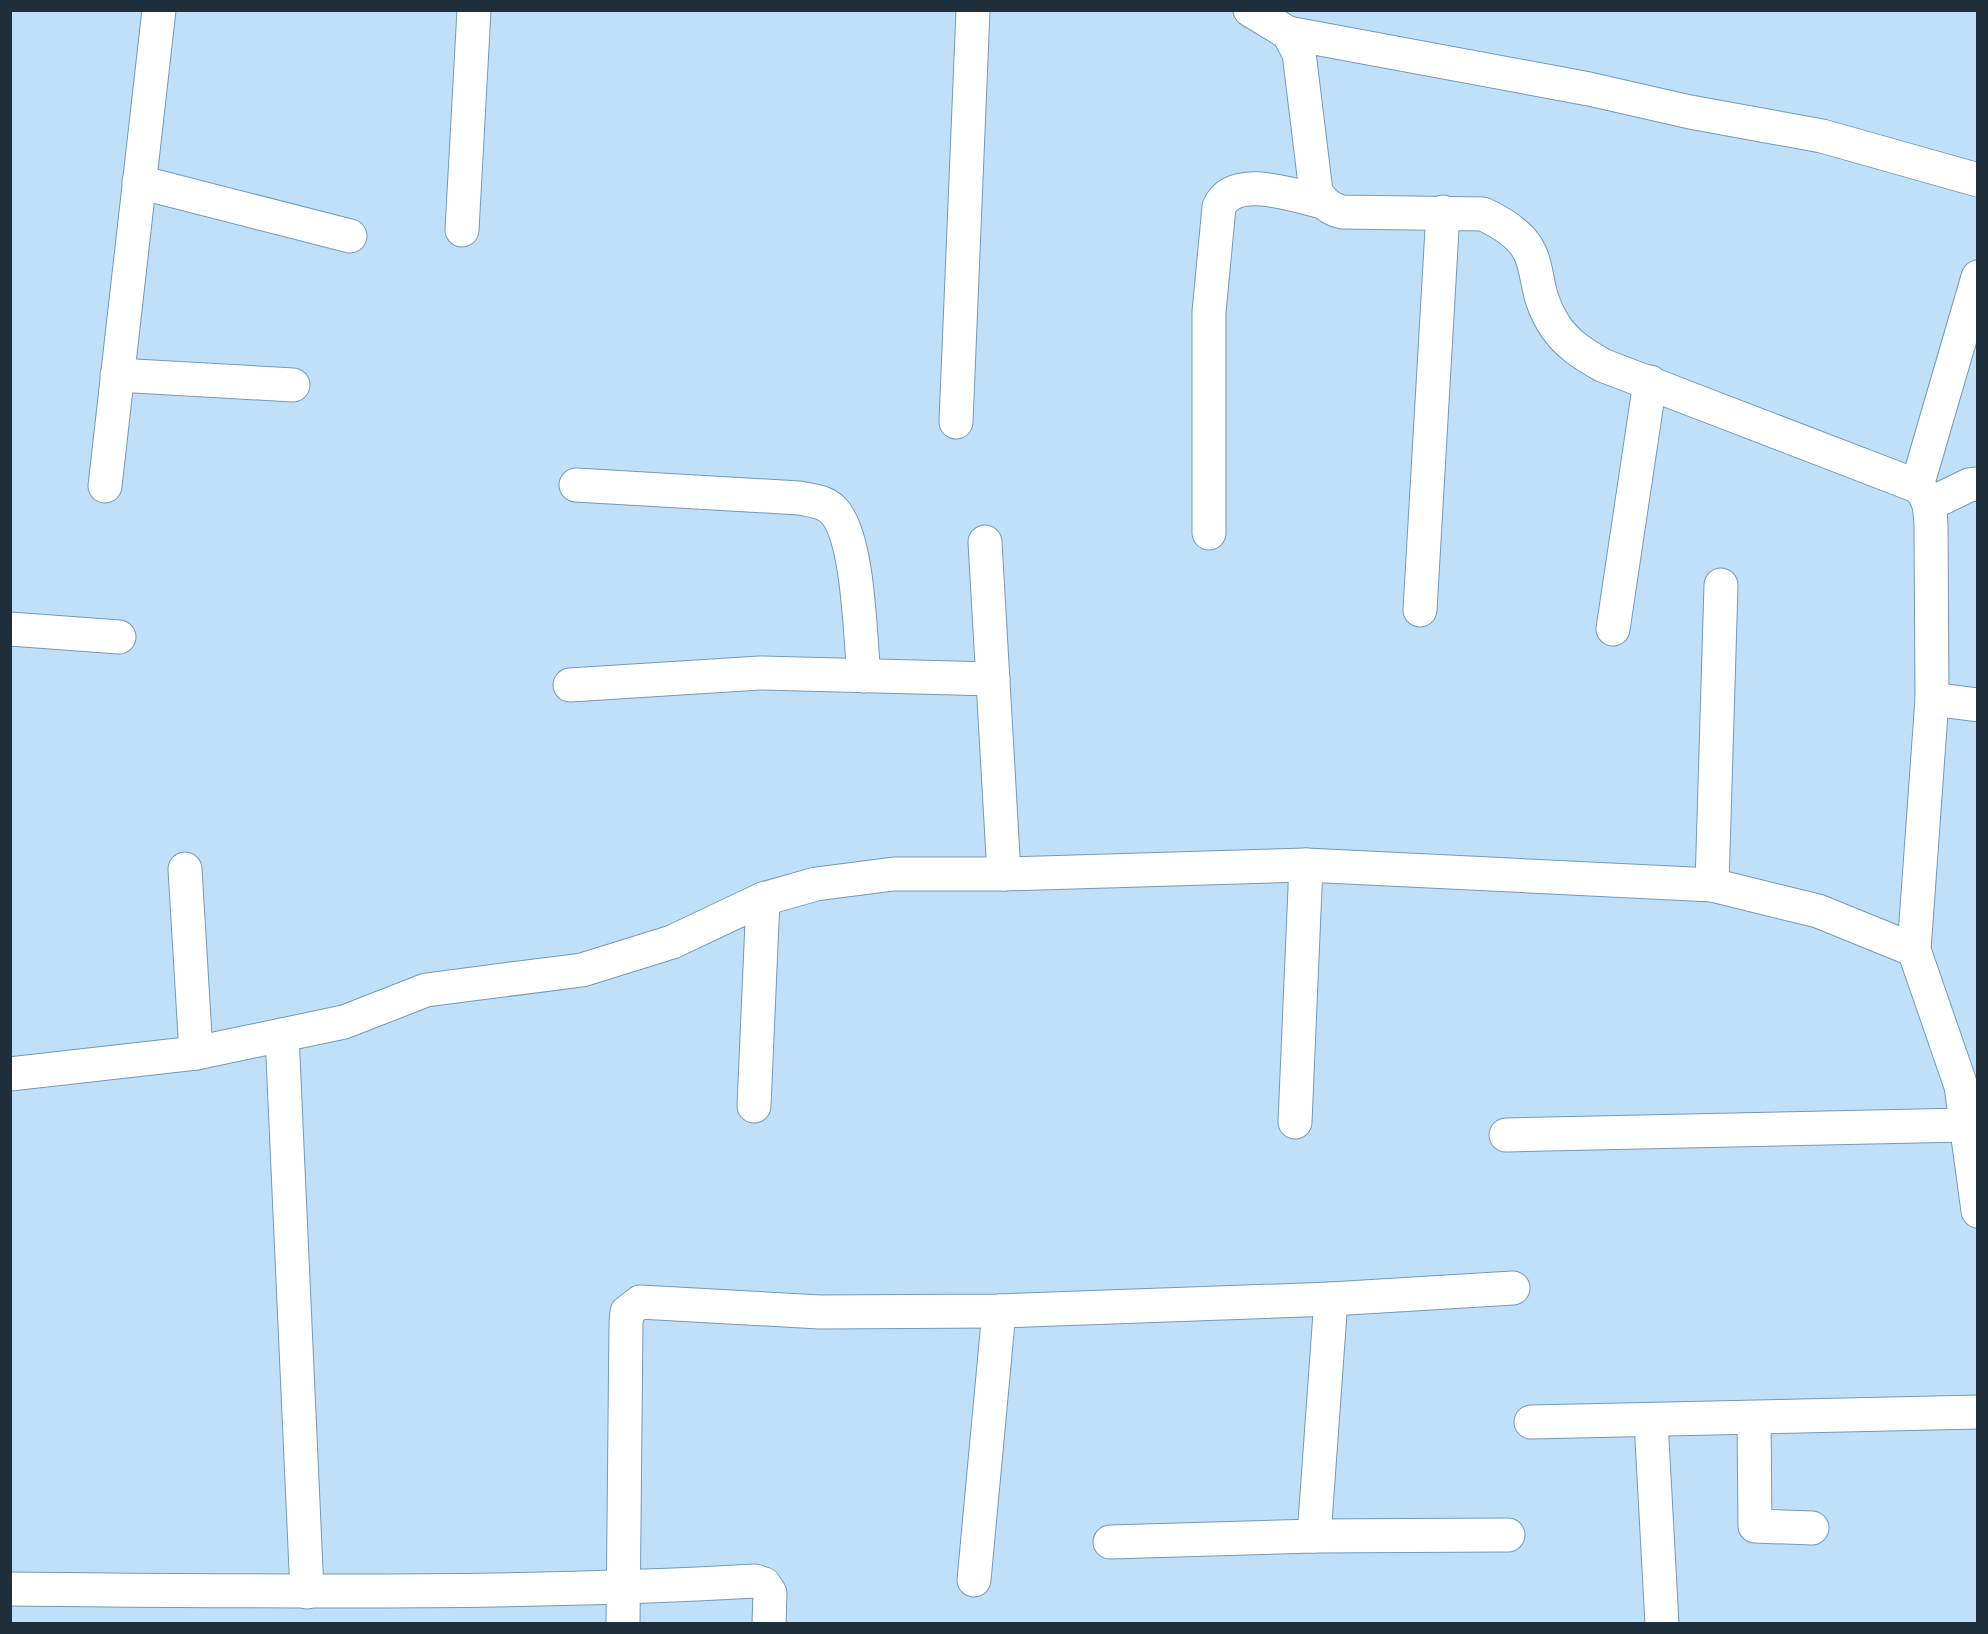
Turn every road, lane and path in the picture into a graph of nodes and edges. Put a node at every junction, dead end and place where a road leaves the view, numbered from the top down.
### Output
1 (159, 10) edge
2 (474, 10) edge
3 (973, 10) edge
4 (1250, 10) edge
5 (1288, 33) junction
6 (1977, 180) edge
7 (139, 182) junction
8 (1323, 202) junction
9 (1443, 212) junction
10 (462, 230) dead end
11 (350, 236) dead end
12 (1977, 277) edge
13 (117, 375) junction
14 (1650, 382) junction
15 (293, 385) dead end
16 (956, 422) dead end
17 (1977, 484) edge
18 (576, 485) dead end
19 (105, 486) dead end
20 (1923, 495) junction
21 (1209, 534) dead end
22 (985, 542) dead end
23 (1721, 585) dead end
24 (1420, 610) dead end
25 (10, 629) edge
26 (1613, 629) dead end
27 (119, 638) dead end
28 (864, 676) junction
29 (993, 679) junction
30 (570, 685) dead end
31 (1932, 699) junction
32 (1977, 705) edge
33 (1306, 865) junction
34 (185, 869) dead end
35 (1004, 874) junction
36 (1712, 885) junction
37 (763, 899) junction
38 (1914, 950) junction
39 (282, 1035) junction
40 (196, 1053) junction
41 (10, 1074) edge
42 (1969, 1086) edge
43 (754, 1106) dead end
44 (1295, 1122) dead end
45 (1965, 1125) junction
46 (1506, 1135) dead end
47 (1977, 1211) edge
48 (1513, 1288) dead end
49 (1331, 1299) junction
50 (999, 1311) junction
51 (1977, 1412) edge
52 (1754, 1419) junction
53 (1651, 1421) junction
54 (1531, 1422) dead end
55 (1812, 1528) dead end
56 (1508, 1535) dead end
57 (1314, 1536) junction
58 (1110, 1542) dead end
59 (974, 1580) dead end
60 (623, 1588) junction
61 (10, 1589) edge
62 (308, 1592) junction
63 (623, 1623) edge
64 (769, 1623) edge
65 (1662, 1623) edge

1 - 7 street
2 - 10 street
3 - 16 street
4 - 5 street
5 - 6 street
5 - 8 street
7 - 11 street
7 - 13 street
8 - 9 street
8 - 21 street
9 - 14 street
9 - 24 street
12 - 20 street
13 - 15 street
13 - 19 street
14 - 20 street
14 - 26 street
17 - 20 street
18 - 28 street
20 - 31 street
22 - 29 street
23 - 36 street
25 - 27 street
28 - 29 street
28 - 30 street
29 - 35 street
31 - 32 street
31 - 38 street
33 - 35 street
33 - 36 street
33 - 44 street
34 - 40 street
35 - 37 street
36 - 38 street
37 - 39 street
37 - 43 street
38 - 42 street
39 - 40 street
39 - 62 street
40 - 41 street
42 - 45 street
45 - 46 street
45 - 47 street
48 - 49 street
49 - 50 street
49 - 57 street
50 - 59 street
50 - 60 street
51 - 52 street
52 - 53 street
52 - 55 street
53 - 54 street
53 - 65 street
56 - 57 street
57 - 58 street
60 - 62 street
60 - 63 street
60 - 64 street
61 - 62 street

